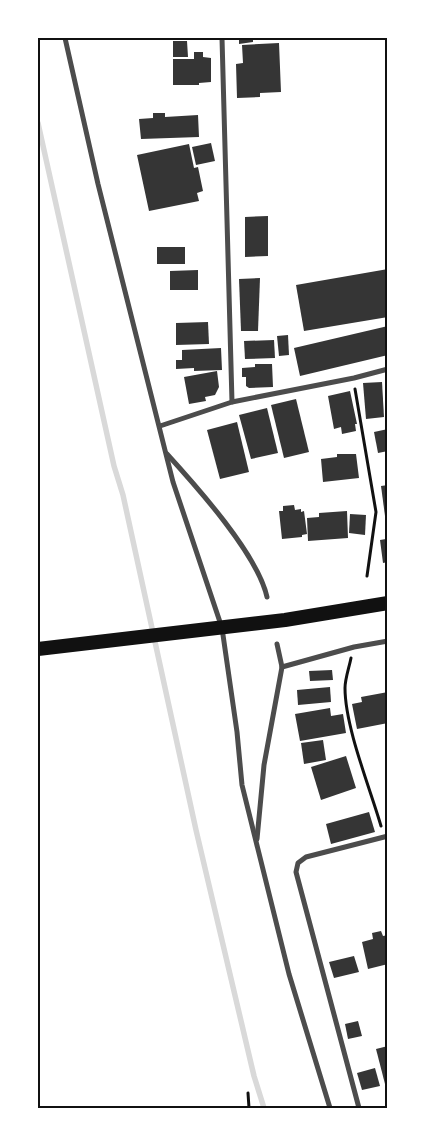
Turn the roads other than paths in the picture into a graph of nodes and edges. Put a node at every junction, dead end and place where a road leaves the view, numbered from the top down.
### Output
1 (65, 38) edge
2 (222, 38) edge
3 (388, 369) edge
4 (232, 402) junction
5 (160, 426) junction
6 (166, 454) junction
7 (267, 597) dead end
8 (388, 603) edge
9 (222, 628) junction
10 (388, 641) edge
11 (277, 644) dead end
12 (38, 649) edge
13 (282, 667) junction
14 (386, 836) edge
15 (256, 844) junction
16 (330, 1108) edge
17 (359, 1108) edge

1 - 5 street
2 - 4 street
3 - 4 street
4 - 5 street
5 - 6 street
6 - 7 street
6 - 9 street
8 - 9 highway
9 - 12 highway
9 - 15 street
10 - 13 street
11 - 13 street
13 - 15 street
14 - 17 street
15 - 16 street

